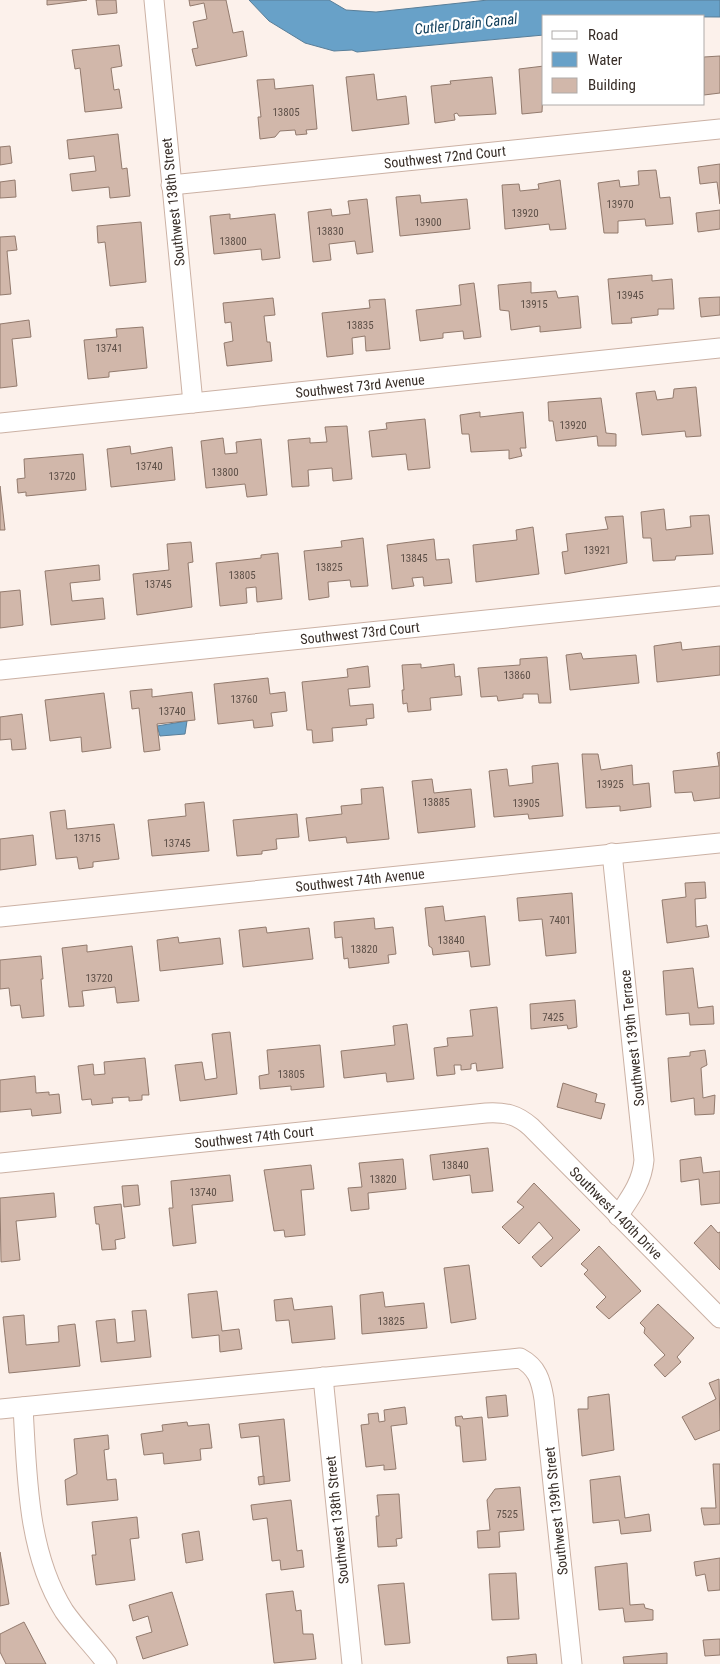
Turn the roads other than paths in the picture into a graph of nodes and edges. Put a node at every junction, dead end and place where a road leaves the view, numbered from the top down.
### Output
1 (154, 0) edge
2 (720, 129) edge
3 (171, 185) junction
4 (720, 348) edge
5 (193, 403) junction
6 (0, 423) edge
7 (720, 596) edge
8 (0, 670) edge
9 (720, 843) edge
10 (612, 853) junction
11 (0, 917) edge
12 (509, 1113) joint
13 (0, 1163) edge
14 (618, 1216) junction
15 (720, 1318) edge
16 (323, 1377) junction
17 (23, 1407) junction
18 (0, 1409) edge
19 (108, 1664) edge
20 (352, 1664) edge
21 (572, 1664) edge

1 - 3 street, Southwest 138th Street
2 - 3 street, Southwest 72nd Court
3 - 5 street, Southwest 138th Street
4 - 5 street, Southwest 73rd Avenue
5 - 6 street, Southwest 73rd Avenue
7 - 8 street, Southwest 73rd Court
9 - 10 street, Southwest 74th Avenue
10 - 11 street, Southwest 74th Avenue
10 - 14 street, Southwest 139th Terrace
12 - 13 street, Southwest 74th Court
12 - 14 street, Southwest 140th Drive
14 - 15 street, Southwest 140th Drive
16 - 17 street
16 - 20 street, Southwest 138th Street
16 - 21 street, Southwest 139th Street
17 - 18 street
17 - 19 street

